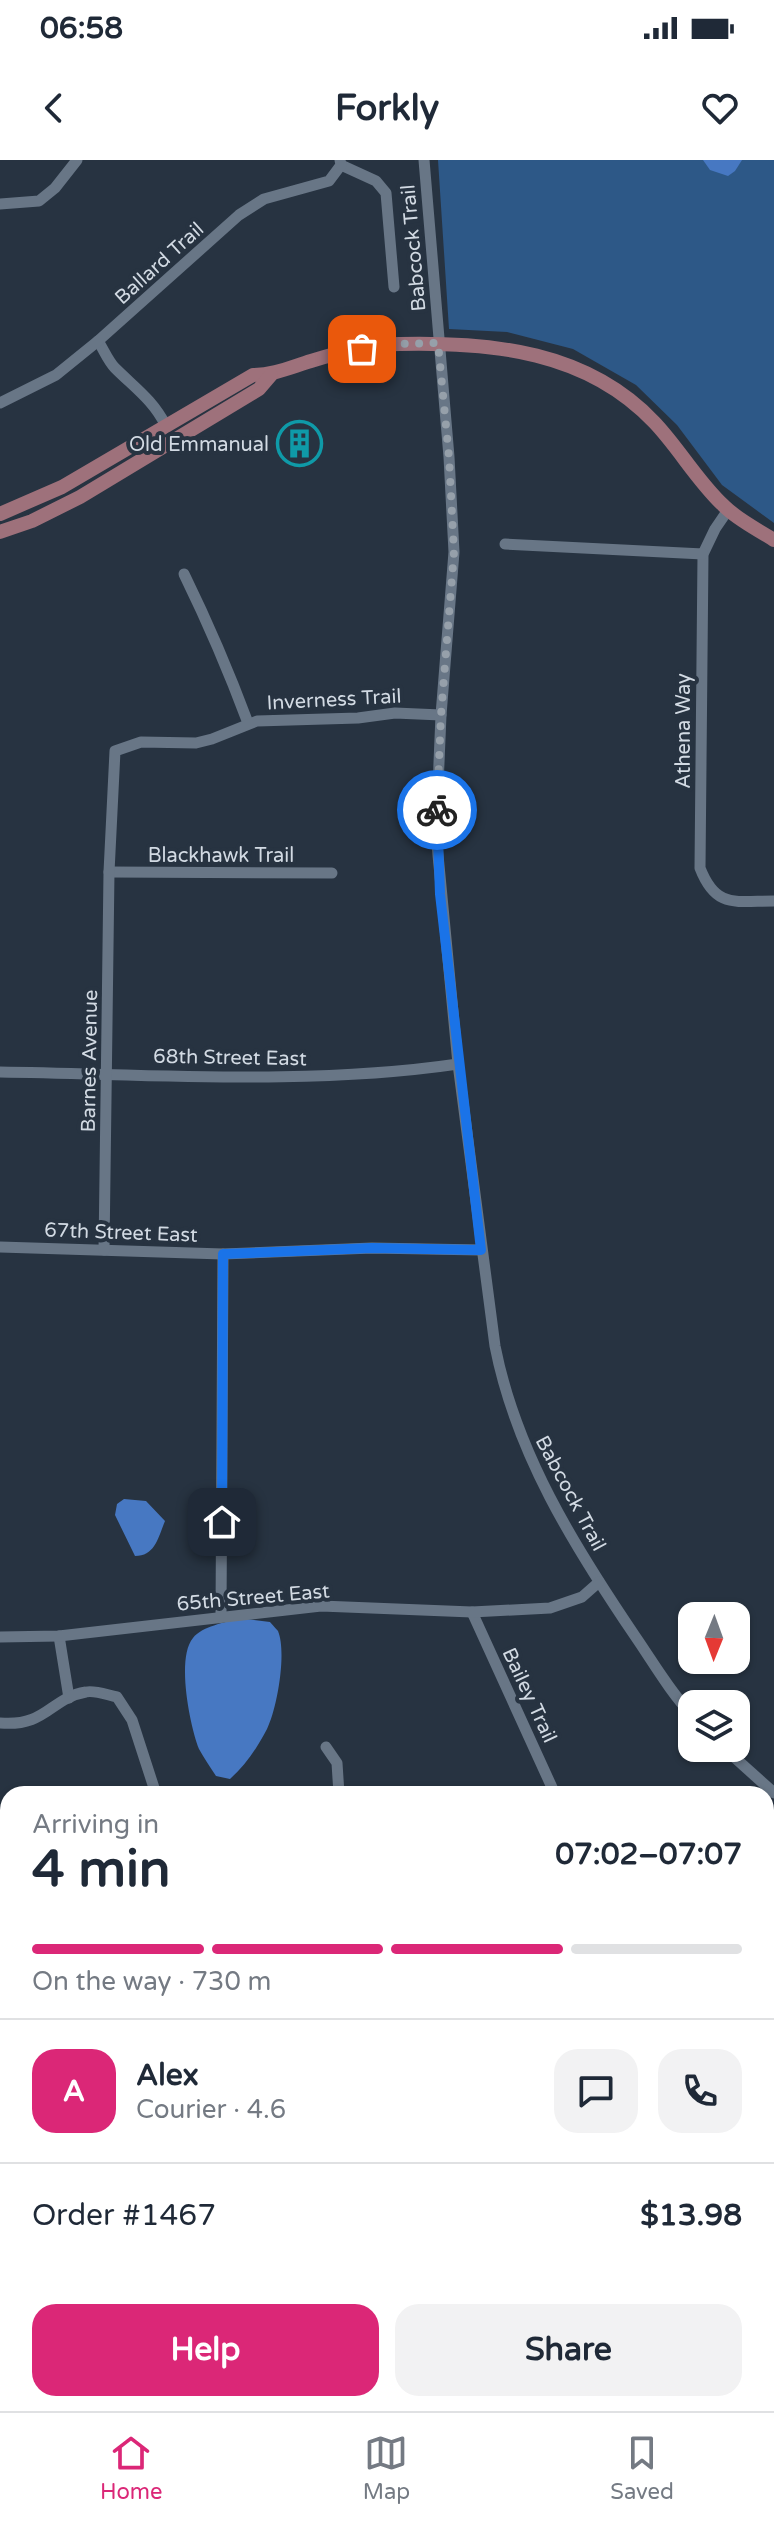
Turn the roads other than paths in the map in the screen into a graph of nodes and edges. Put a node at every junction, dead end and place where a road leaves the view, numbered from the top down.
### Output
1 (77, 160) edge
2 (424, 160) edge
3 (340, 163) edge
4 (0, 204) edge
5 (394, 287) dead end
6 (98, 341) junction
7 (438, 343) junction
8 (271, 375) junction
9 (0, 403) edge
10 (166, 426) junction
11 (728, 510) junction
12 (0, 514) edge
13 (0, 532) edge
14 (774, 540) edge
15 (505, 544) dead end
16 (703, 554) junction
17 (184, 574) dead end
18 (441, 715) junction
19 (248, 723) junction
20 (109, 872) junction
21 (332, 873) dead end
22 (774, 901) edge
23 (458, 1064) junction
24 (0, 1072) edge
25 (108, 1073) junction
26 (0, 1247) edge
27 (104, 1250) junction
28 (481, 1250) junction
29 (223, 1254) junction
30 (599, 1582) junction
31 (472, 1612) junction
32 (221, 1616) junction
33 (59, 1636) junction
34 (0, 1637) edge
35 (678, 1695) edge
36 (69, 1698) junction
37 (0, 1723) edge
38 (326, 1747) dead end
39 (740, 1762) edge
40 (153, 1786) edge
41 (338, 1786) edge
42 (551, 1786) edge
43 (766, 1786) edge

1 - 4 street
2 - 7 street, Babcock Trail
3 - 5 street
3 - 6 street, Ballard Trail
6 - 9 street, Ballard Trail
6 - 10 street
7 - 8 main road
7 - 11 main road
7 - 18 street, Babcock Trail
8 - 10 main road
8 - 13 main road
10 - 12 main road
11 - 14 main road
11 - 16 street, Athena Way
15 - 16 street
16 - 22 street, Athena Way
17 - 19 street
18 - 19 street, Inverness Trail
18 - 23 street, Babcock Trail
19 - 20 street, Inverness Trail
20 - 21 street, Blackhawk Trail
20 - 25 street, Barnes Avenue
23 - 25 street, 68th Street East
23 - 28 street, Babcock Trail
24 - 25 street, 68th Street East
25 - 27 street, Barnes Avenue
26 - 27 street, 67th Street East
27 - 29 street, 67th Street East
28 - 29 street, 67th Street East
28 - 30 street, Babcock Trail
29 - 32 street
30 - 31 street, 65th Street East
30 - 35 street, Babcock Trail
31 - 32 street, 65th Street East
31 - 42 street, Bailey Trail
32 - 33 street, 65th Street East
33 - 34 street, 65th Street East
33 - 36 street
36 - 37 street
36 - 40 street
38 - 41 street
39 - 43 street

